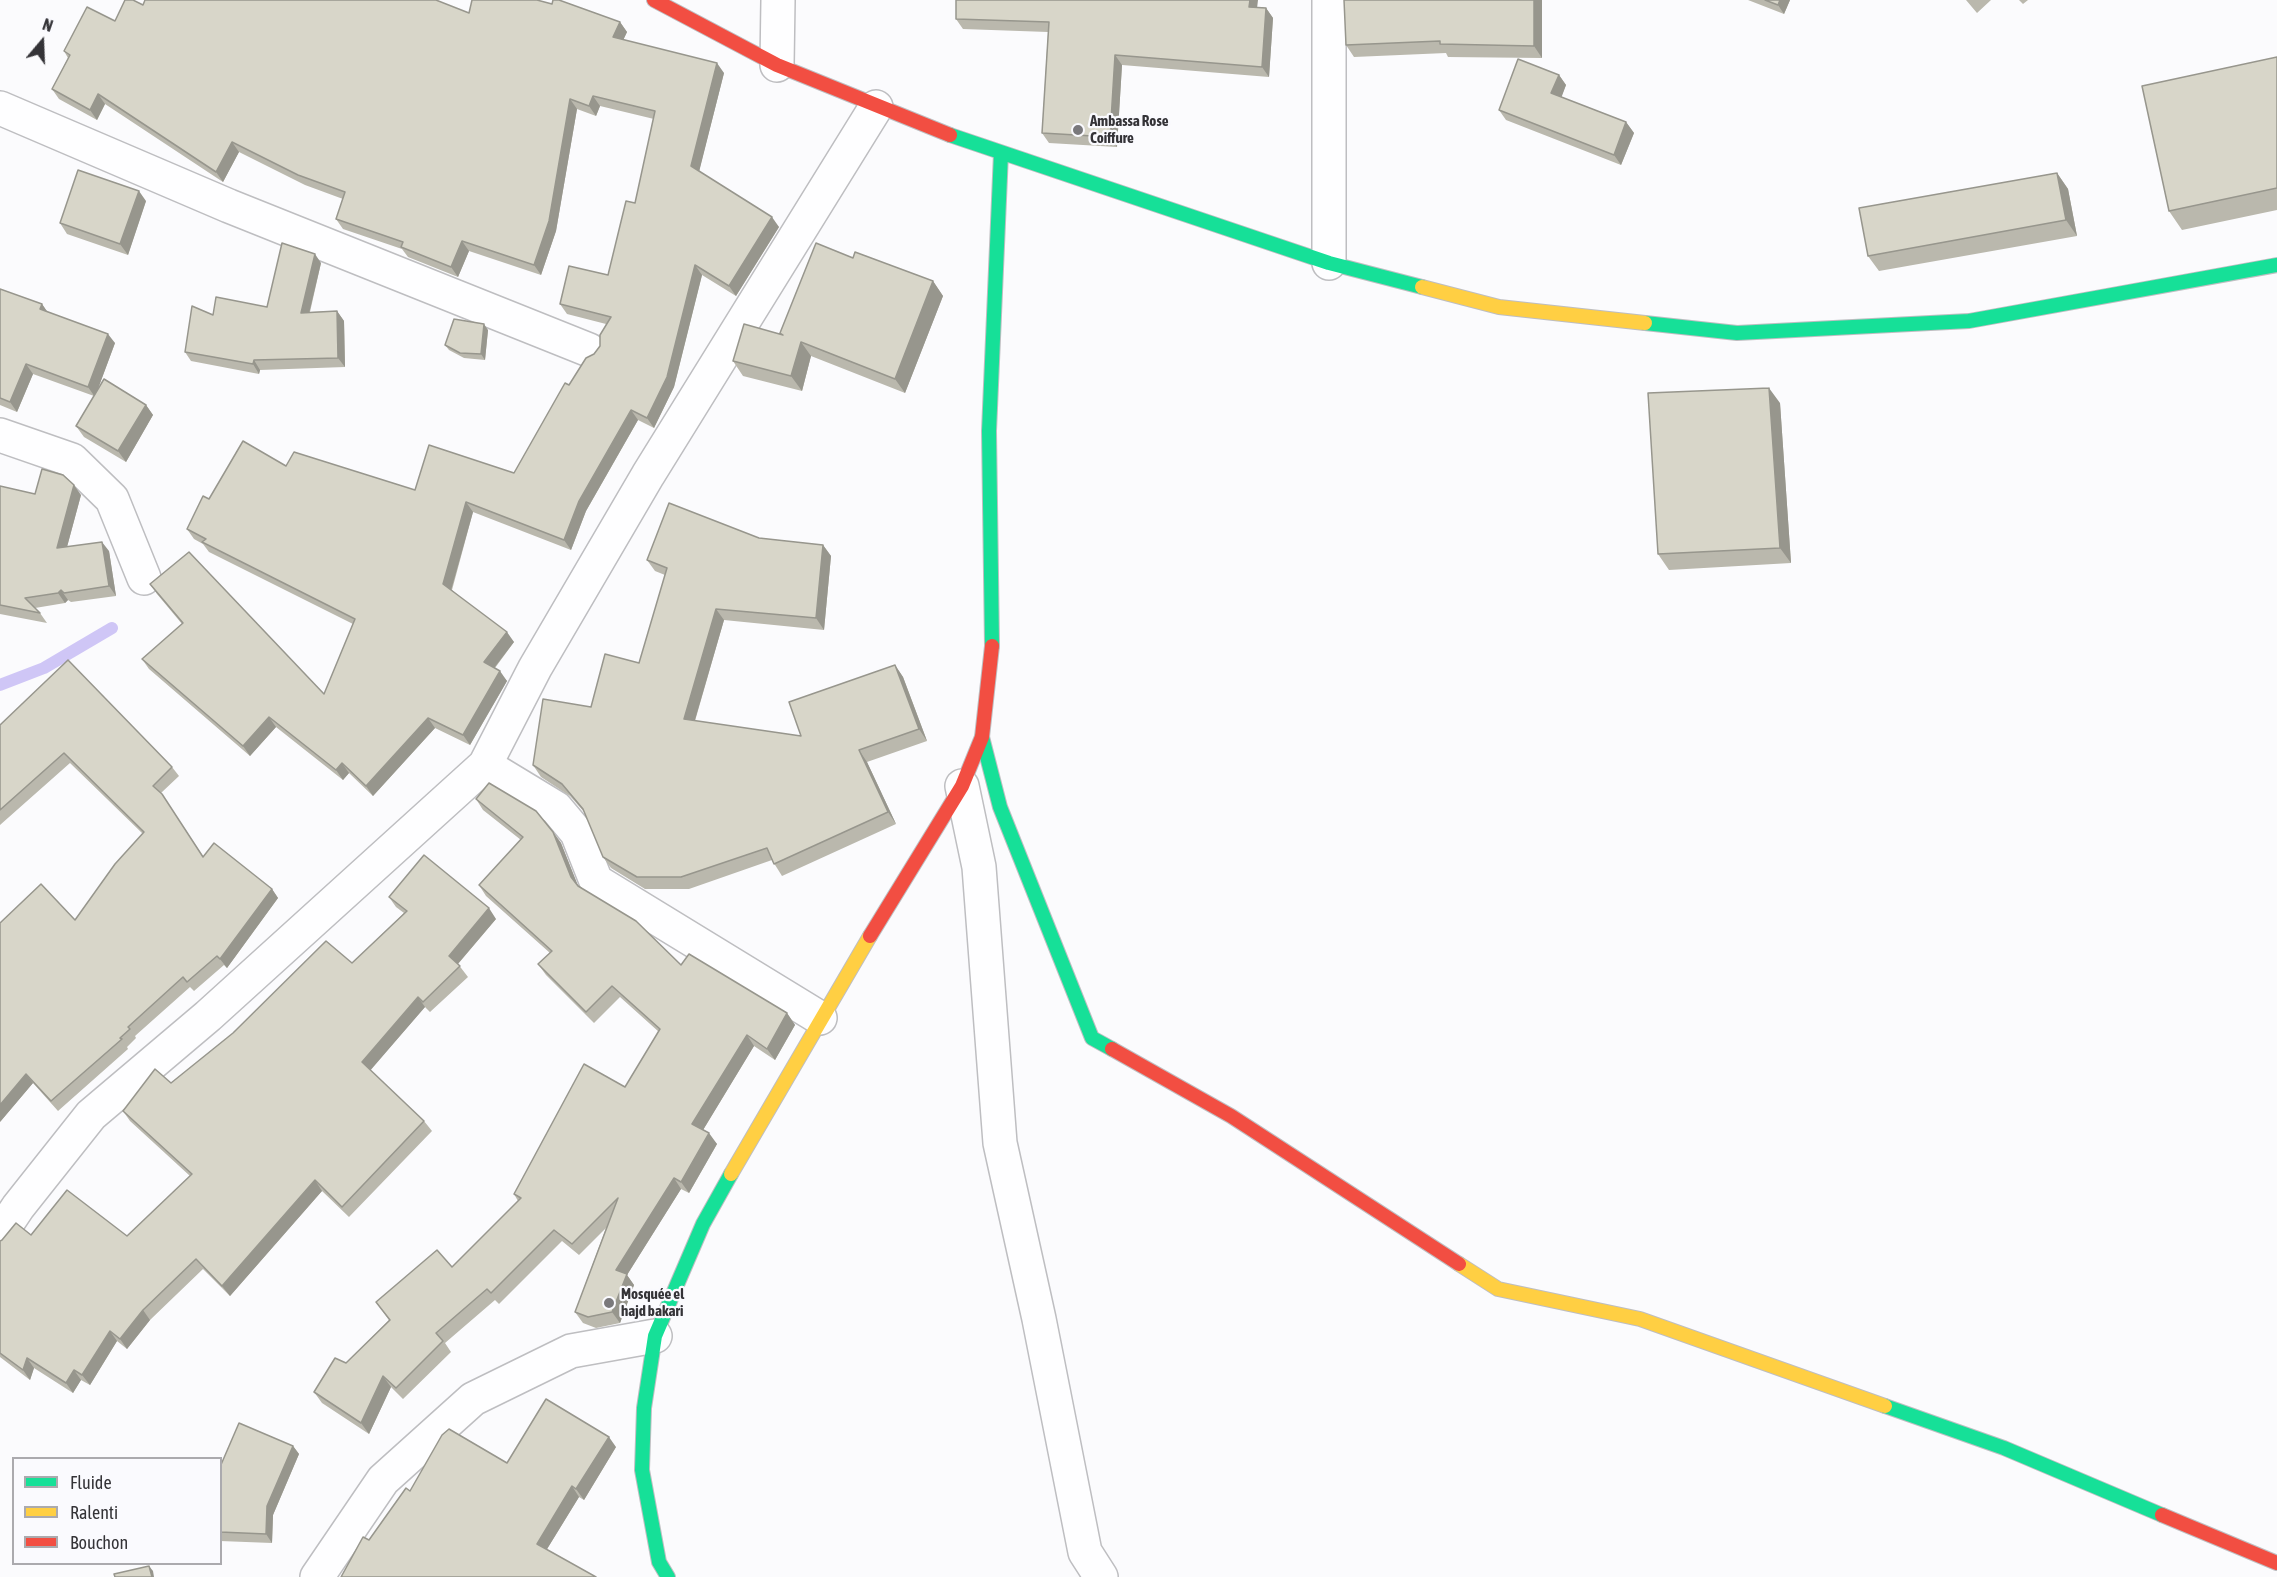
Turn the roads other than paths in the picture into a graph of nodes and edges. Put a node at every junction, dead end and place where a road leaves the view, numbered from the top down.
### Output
1 (654, 0) edge
2 (778, 0) edge
3 (1329, 0) edge
4 (777, 65) junction
5 (876, 107) junction
6 (0, 108) edge
7 (1001, 153) junction
8 (1329, 263) junction
9 (2277, 265) edge
10 (589, 350) dead end
11 (0, 435) edge
12 (144, 578) dead end
13 (982, 737) junction
14 (485, 765) junction
15 (962, 786) junction
16 (820, 1018) junction
17 (0, 1234) edge
18 (655, 1336) junction
19 (2277, 1563) edge
20 (659, 1572) edge
21 (317, 1577) edge
22 (1101, 1577) edge

1 - 4 street
2 - 4 street
3 - 8 street
4 - 5 street
5 - 7 street
5 - 14 street
6 - 10 street
7 - 8 street
7 - 13 street
8 - 9 street
11 - 12 street
13 - 15 street
13 - 19 street
14 - 16 street
14 - 17 street
15 - 16 street
15 - 22 street
16 - 18 street
18 - 20 street
18 - 21 street

